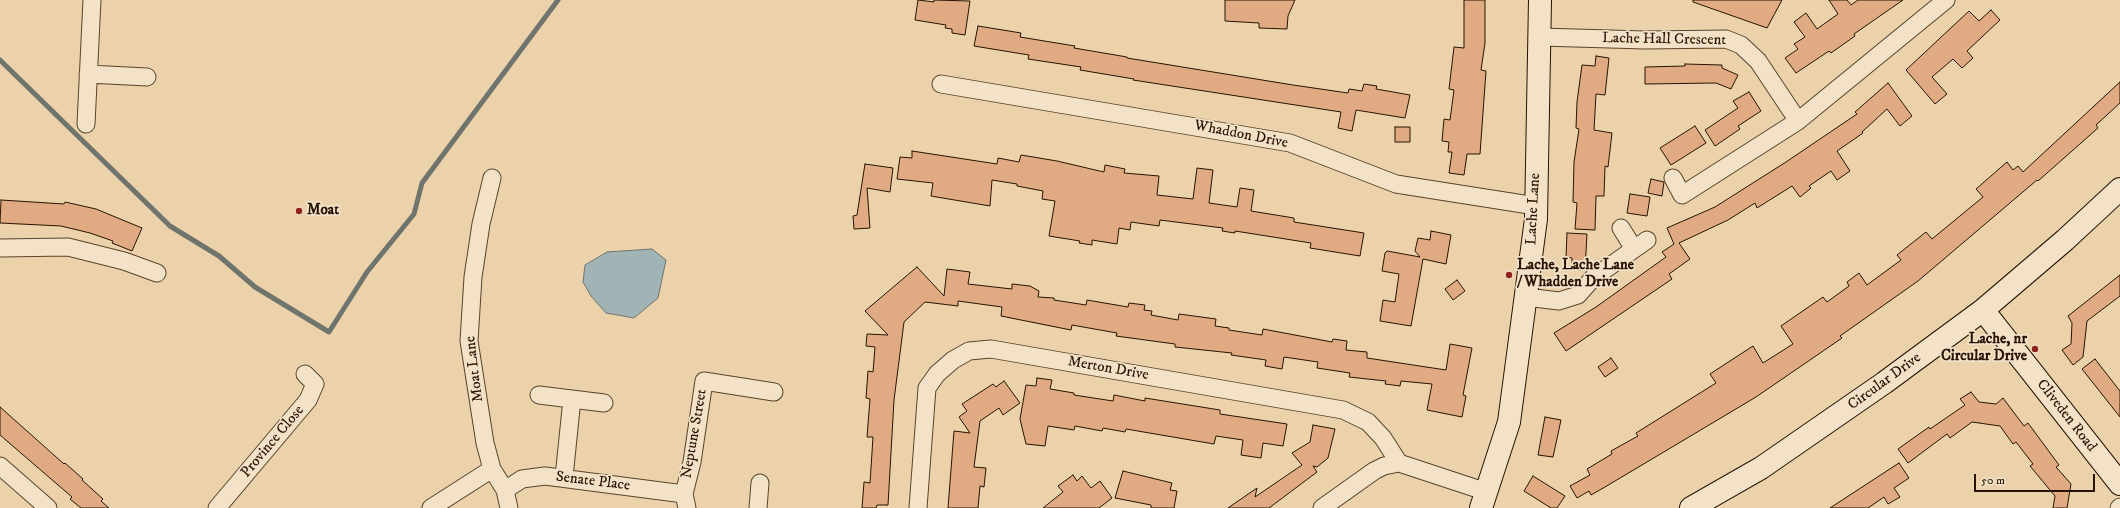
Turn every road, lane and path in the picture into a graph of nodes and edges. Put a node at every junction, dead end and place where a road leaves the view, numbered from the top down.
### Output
1 (92, 0) edge
2 (1540, 0) edge
3 (1937, 3) edge
4 (1540, 37) junction
5 (88, 74) junction
6 (147, 77) dead end
7 (941, 84) dead end
8 (1798, 120) junction
9 (86, 124) dead end
10 (492, 178) dead end
11 (1673, 178) dead end
12 (2120, 189) edge
13 (1536, 206) junction
14 (1621, 228) dead end
15 (0, 248) edge
16 (157, 273) dead end
17 (1526, 297) junction
18 (1983, 310) junction
19 (305, 374) dead end
20 (774, 392) dead end
21 (539, 395) dead end
22 (572, 399) junction
23 (604, 404) dead end
24 (1398, 463) junction
25 (0, 466) edge
26 (492, 469) junction
27 (564, 477) junction
28 (760, 483) dead end
29 (2120, 484) edge
30 (505, 490) junction
31 (1484, 500) edge
32 (686, 501) edge
33 (48, 508) edge
34 (217, 508) edge
35 (431, 508) edge
36 (510, 508) edge
37 (758, 508) edge
38 (918, 508) edge
39 (1322, 508) edge
40 (1691, 508) edge

1 - 5 street
2 - 4 street, Lache Lane
3 - 8 street
4 - 8 street, Lache Hall Crescent
4 - 13 street, Lache Lane
5 - 6 street
5 - 9 street
7 - 13 street, Whaddon Drive
8 - 11 street
10 - 26 street, Moat Lane
12 - 18 street, Circular Drive
13 - 17 street, Lache Lane
14 - 17 street
15 - 16 street
17 - 31 street, Lache Lane
18 - 29 street, Cliveden Road
18 - 40 street, Circular Drive
19 - 34 street, Province Close
20 - 32 street, Neptune Street
21 - 22 street
22 - 23 street
22 - 27 street
24 - 31 street
24 - 38 street, Merton Drive
24 - 39 street
25 - 33 street
26 - 30 street, Moat Lane
26 - 35 street
27 - 30 street, Senate Place
27 - 32 street, Senate Place
28 - 37 street
30 - 36 street, Moat Lane

